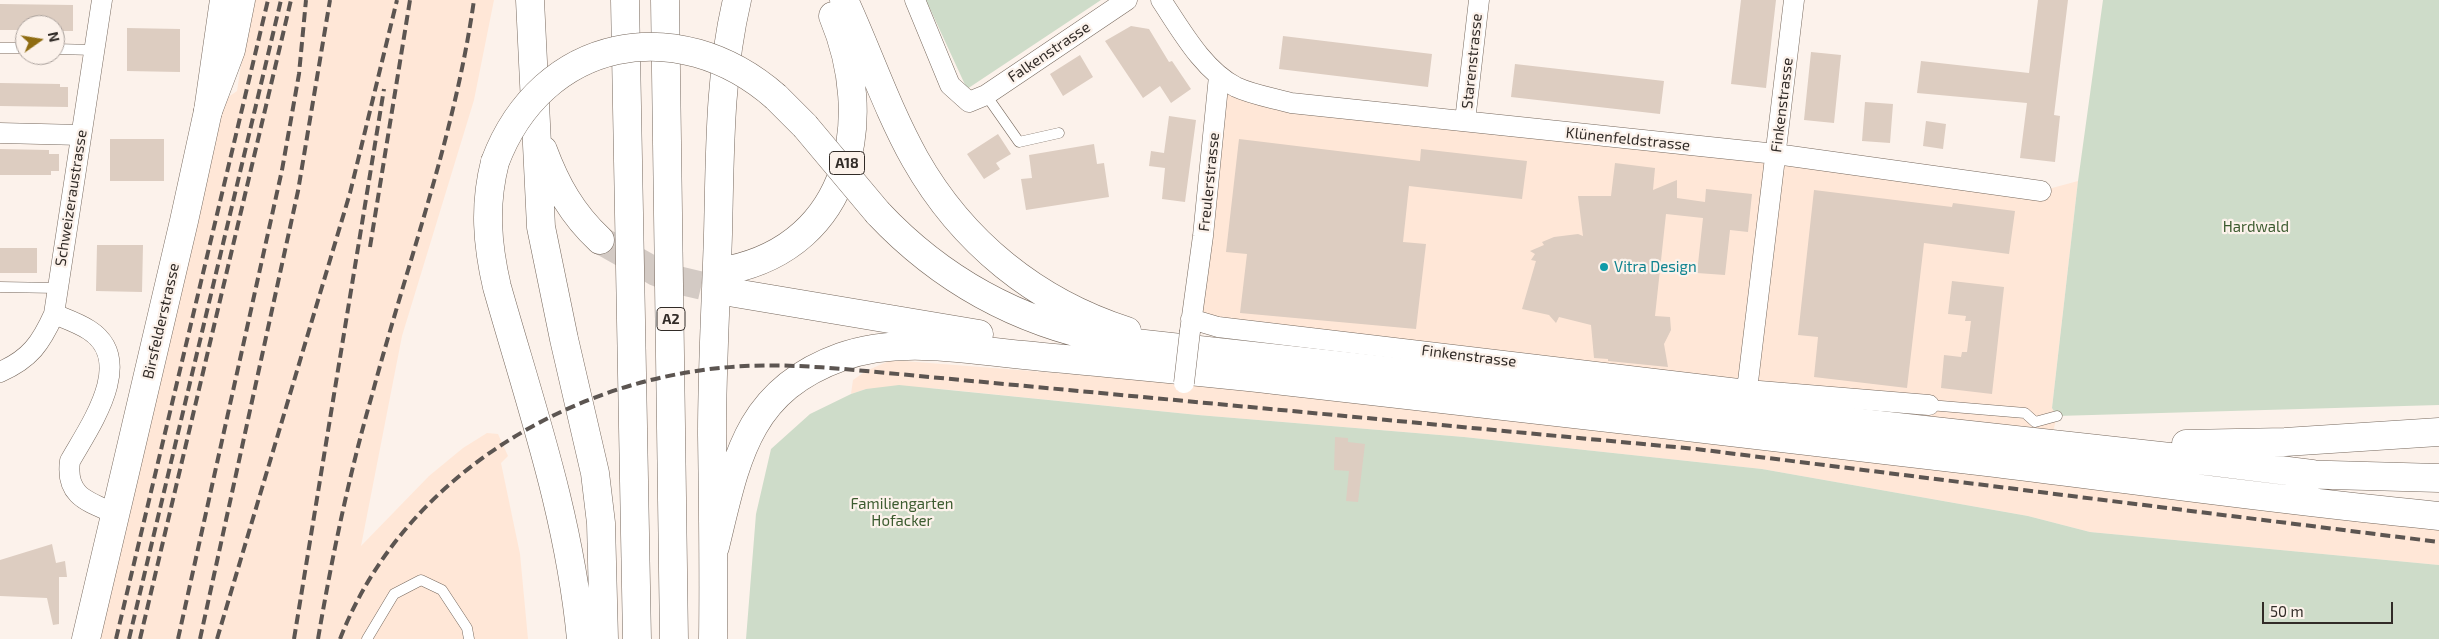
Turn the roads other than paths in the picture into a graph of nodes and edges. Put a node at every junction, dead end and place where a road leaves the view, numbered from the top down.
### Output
1 (102, 0) edge
2 (224, 0) edge
3 (241, 0) edge
4 (530, 0) edge
5 (625, 0) edge
6 (665, 0) edge
7 (737, 0) edge
8 (827, 0) edge
9 (915, 0) edge
10 (1127, 0) edge
11 (1161, 0) edge
12 (1479, 0) edge
13 (1794, 0) edge
14 (848, 5) edge
15 (0, 48) edge
16 (15, 48) edge
17 (65, 49) edge
18 (95, 50) junction
19 (1219, 76) junction
20 (977, 98) junction
21 (208, 111) junction
22 (1465, 121) junction
23 (1059, 133) dead end
24 (0, 134) edge
25 (80, 135) junction
26 (537, 137) junction
27 (1776, 154) junction
28 (2041, 191) dead end
29 (600, 240) tunnel mouth
30 (0, 287) edge
31 (57, 288) junction
32 (54, 314) junction
33 (1194, 351) junction
34 (0, 372) edge
35 (1748, 390) junction
36 (1929, 405) joint
37 (2056, 416) dead end
38 (2439, 432) edge
39 (2001, 452) junction
40 (2439, 478) edge
41 (116, 514) junction
42 (2439, 516) edge
43 (715, 548) junction
44 (86, 639) edge
45 (367, 639) edge
46 (468, 639) edge
47 (581, 639) edge
48 (604, 639) edge
49 (636, 639) edge
50 (674, 639) edge
51 (713, 639) edge

1 - 18 street, Schweizeraustrasse
2 - 21 main road, Birsfelderstrasse
3 - 21 main road
4 - 26 main road
5 - 49 main road
6 - 50 main road, A2
7 - 43 main road
8 - 33 main road, A18
9 - 20 street
10 - 20 street, Falkenstrasse
11 - 19 street
12 - 22 street, Starenstrasse
13 - 27 street, Finkenstrasse
14 - 33 main road
15 - 16 lane
17 - 18 lane
18 - 25 street, Schweizeraustrasse
19 - 22 street, Klünenfeldstrasse
19 - 33 street, Freulerstrasse
20 - 23 lane
21 - 41 main road, Birsfelderstrasse
22 - 27 street, Klünenfeldstrasse
24 - 25 street
25 - 31 street, Schweizeraustrasse
26 - 29 main road
26 - 48 main road
27 - 28 street, Klünenfeldstrasse
27 - 35 street, Finkenstrasse
30 - 31 lane
31 - 32 street, Schweizeraustrasse
32 - 34 street, Schweizeraustrasse
32 - 41 street
33 - 35 street, Finkenstrasse
33 - 39 main road
33 - 43 main road
33 - 47 main road, bridge
35 - 36 street, Finkenstrasse
36 - 37 lane
38 - 39 main road
39 - 40 main road
39 - 42 main road
41 - 44 main road, Birsfelderstrasse
43 - 51 main road
45 - 46 lane

